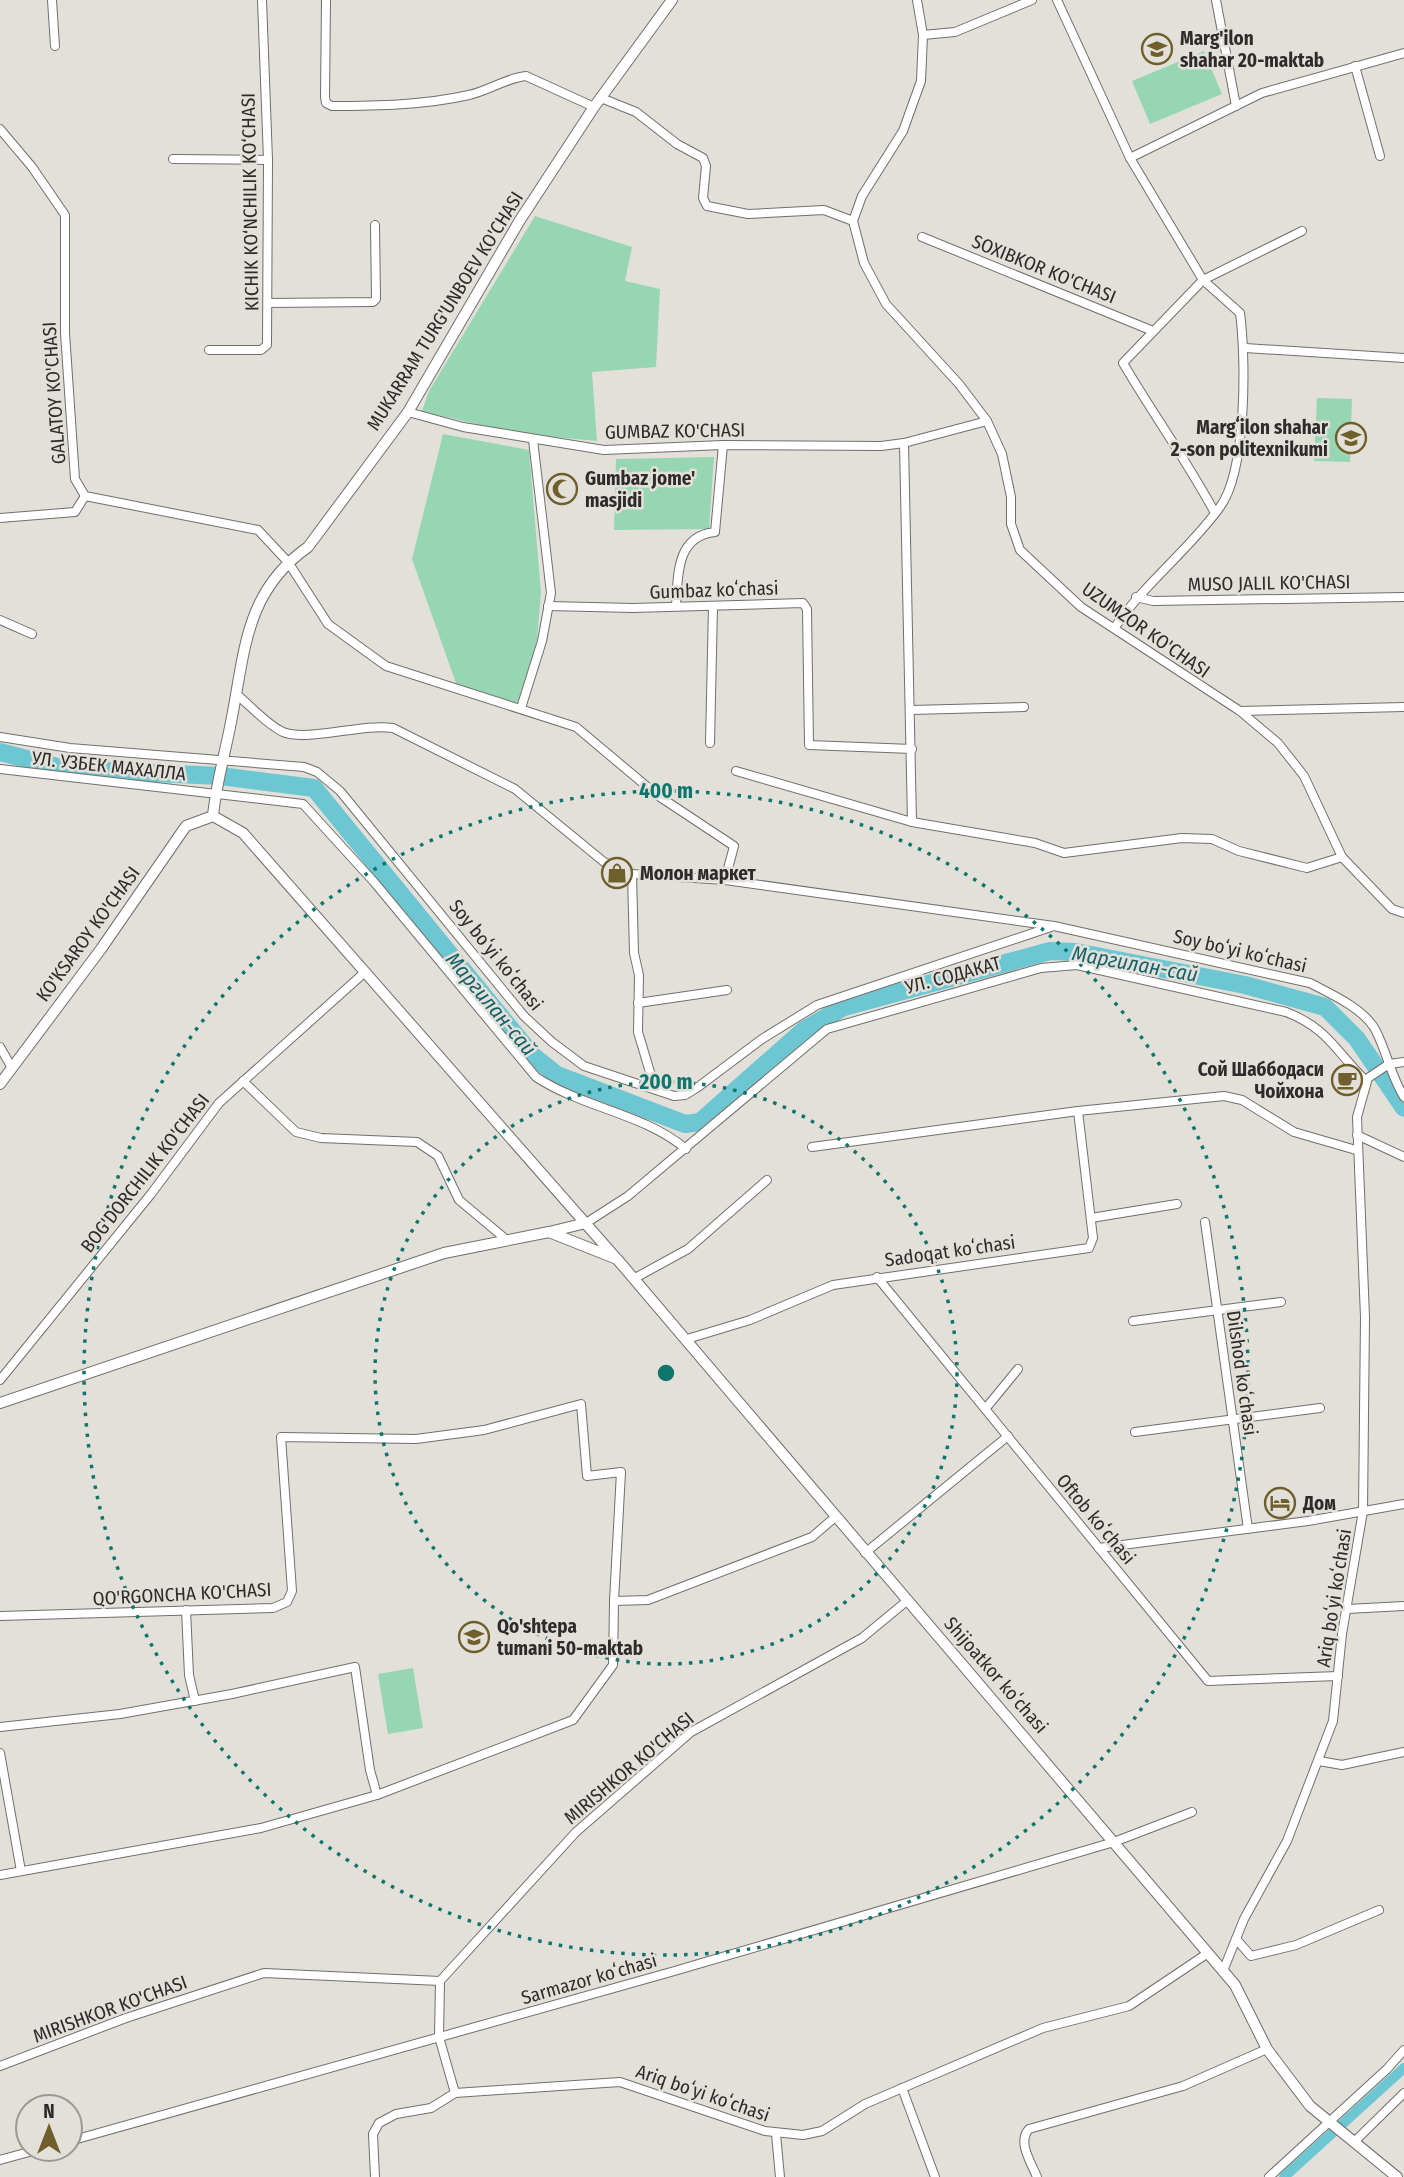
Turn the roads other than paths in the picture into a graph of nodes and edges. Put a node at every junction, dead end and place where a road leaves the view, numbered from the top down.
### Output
1 (52, 0) edge
2 (262, 0) edge
3 (326, 0) edge
4 (672, 0) edge
5 (917, 0) edge
6 (1032, 0) edge
7 (1057, 0) edge
8 (1216, 0) edge
9 (923, 35) junction
10 (55, 46) dead end
11 (1404, 53) edge
12 (1355, 66) junction
13 (598, 102) junction
14 (1236, 106) junction
15 (0, 129) edge
16 (1380, 156) dead end
17 (1130, 158) junction
18 (173, 159) dead end
19 (268, 160) junction
20 (853, 221) junction
21 (375, 225) dead end
22 (1302, 231) dead end
23 (922, 237) dead end
24 (1203, 280) junction
25 (268, 303) junction
26 (1153, 331) junction
27 (1245, 348) junction
28 (209, 350) dead end
29 (1404, 358) edge
30 (408, 412) junction
31 (987, 421) junction
32 (533, 440) junction
33 (904, 443) junction
34 (723, 445) junction
35 (85, 496) junction
36 (1215, 513) junction
37 (0, 518) edge
38 (288, 562) junction
39 (1136, 597) junction
40 (1404, 597) edge
41 (548, 606) junction
42 (676, 606) junction
43 (713, 606) junction
44 (0, 620) edge
45 (1115, 627) junction
46 (32, 634) dead end
47 (236, 694) junction
48 (1024, 707) dead end
49 (1404, 707) edge
50 (521, 708) junction
51 (911, 710) junction
52 (1240, 711) junction
53 (0, 737) edge
54 (710, 743) dead end
55 (912, 749) junction
56 (223, 760) junction
57 (0, 769) edge
58 (736, 771) dead end
59 (215, 794) junction
60 (213, 816) junction
61 (912, 822) junction
62 (1342, 857) junction
63 (632, 874) junction
64 (725, 880) junction
65 (1404, 913) edge
66 (1054, 926) junction
67 (364, 973) junction
68 (727, 990) dead end
69 (638, 1003) junction
70 (0, 1047) edge
71 (1404, 1062) edge
72 (1387, 1065) junction
73 (12, 1068) junction
74 (1367, 1080) junction
75 (243, 1081) junction
76 (0, 1084) edge
77 (655, 1089) junction
78 (1404, 1097) edge
79 (1079, 1111) junction
80 (1357, 1135) junction
81 (812, 1147) dead end
82 (686, 1149) junction
83 (1356, 1150) junction
84 (1404, 1157) edge
85 (767, 1180) dead end
86 (1177, 1205) dead end
87 (1091, 1217) junction
88 (1205, 1222) dead end
89 (586, 1223) junction
90 (544, 1233) junction
91 (508, 1241) junction
92 (617, 1259) junction
93 (635, 1278) junction
94 (877, 1278) junction
95 (1281, 1301) dead end
96 (1217, 1310) junction
97 (1133, 1321) dead end
98 (687, 1339) junction
99 (1018, 1369) dead end
100 (0, 1380) edge
101 (0, 1403) edge
102 (986, 1408) junction
103 (1320, 1408) dead end
104 (1233, 1418) junction
105 (1135, 1432) dead end
106 (1008, 1436) junction
107 (1404, 1504) edge
108 (1363, 1511) junction
109 (834, 1517) junction
110 (1248, 1529) junction
111 (1099, 1548) junction
112 (865, 1553) junction
113 (908, 1600) junction
114 (614, 1601) junction
115 (1404, 1606) edge
116 (1347, 1609) junction
117 (186, 1610) junction
118 (0, 1616) edge
119 (1338, 1676) junction
120 (195, 1701) junction
121 (0, 1727) edge
122 (1404, 1752) edge
123 (0, 1754) edge
124 (1319, 1761) junction
125 (377, 1795) junction
126 (1192, 1812) dead end
127 (1114, 1842) junction
128 (21, 1871) junction
129 (0, 1875) edge
130 (1379, 1910) dead end
131 (1236, 1939) junction
132 (1208, 1953) junction
133 (1223, 1971) junction
134 (440, 1981) junction
135 (439, 2037) junction
136 (1267, 2049) junction
137 (1404, 2050) edge
138 (0, 2066) edge
139 (902, 2088) junction
140 (455, 2093) junction
141 (1404, 2093) edge
142 (1327, 2122) junction
143 (776, 2134) junction
144 (84, 2137) edge
145 (1355, 2141) junction
146 (376, 2177) edge
147 (780, 2177) edge
148 (935, 2177) edge
149 (1037, 2177) edge
150 (1269, 2177) edge
151 (1397, 2177) edge

1 - 10 street
2 - 19 street, KICHIK KO‘NCHILIK KO‘CHASI
3 - 13 street
4 - 13 street, MUKARRAM TURG'UNBOEV KO'CHASI
5 - 9 street
6 - 9 street
7 - 17 street
8 - 14 street
9 - 20 street
11 - 12 street
12 - 14 street
12 - 16 street
13 - 20 street
13 - 30 street, MUKARRAM TURG'UNBOEV KO'CHASI
14 - 17 street
15 - 35 street, GALATOY KO'CHASI
17 - 24 street
18 - 19 street
19 - 25 street, KICHIK KO‘NCHILIK KO‘CHASI
20 - 31 street, UZUMZOR KO'CHASI
21 - 25 street
22 - 24 street
23 - 26 street, SOXIBKOR KO'CHASI
24 - 26 street
24 - 27 street
25 - 28 street, KICHIK KO‘NCHILIK KO‘CHASI
26 - 36 street
27 - 29 street
27 - 36 street
30 - 32 street, GUMBAZ KO'CHASI
30 - 38 street, MUKARRAM TURG'UNBOEV KO'CHASI
31 - 33 street, GUMBAZ KO'CHASI
31 - 45 street, UZUMZOR KO'CHASI
32 - 34 street, GUMBAZ KO'CHASI
32 - 41 street
33 - 34 street, GUMBAZ KO'CHASI
33 - 51 street
34 - 42 street
35 - 37 street
35 - 38 street
36 - 39 street
38 - 47 street, MUKARRAM TURG'UNBOEV KO'CHASI
38 - 50 street
39 - 40 street, MUSO JALIL KO'CHASI
39 - 45 street
41 - 42 street, Gumbaz koʻchasi
41 - 50 street
42 - 43 street, Gumbaz koʻchasi
43 - 54 street
43 - 55 street, Gumbaz koʻchasi
44 - 46 street
45 - 52 street, UZUMZOR KO'CHASI
47 - 56 street, MUKARRAM TURG'UNBOEV KO'CHASI
47 - 63 street, Soy boʻyi koʻchasi
48 - 51 street
49 - 52 street
50 - 64 street
51 - 55 street
52 - 62 street, UZUMZOR KO'CHASI
53 - 56 street, Soy boʻyi koʻchasi
55 - 61 street
56 - 59 street, MUKARRAM TURG'UNBOEV KO'CHASI
56 - 77 street, Soy boʻyi koʻchasi
57 - 59 street, УЛ. УЗБЕК МАХАЛЛА
58 - 61 street
59 - 60 street, MUKARRAM TURG'UNBOEV KO'CHASI
59 - 82 street, УЛ. УЗБЕК МАХАЛЛА
60 - 67 street
60 - 73 street, KO'KSAROY KO'CHASI
61 - 62 street
62 - 65 street, UZUMZOR KO'CHASI
63 - 64 street, Soy boʻyi koʻchasi
63 - 69 street
64 - 66 street, Soy boʻyi koʻchasi
66 - 72 street, Soy boʻyi koʻchasi
66 - 77 street, Soy boʻyi koʻchasi
67 - 75 street, BOG'DORCHILIK KO'CHASI
67 - 89 street
68 - 69 street
69 - 77 street
70 - 73 street
71 - 72 street
72 - 74 street
72 - 78 street, Soy boʻyi koʻchasi
73 - 76 street, KO'KSAROY KO'CHASI
74 - 80 street, Ariq boʻyi koʻchasi
74 - 82 street, УЛ. СОДАКАТ
75 - 91 street
75 - 100 street, BOG'DORCHILIK KO'CHASI
79 - 81 street
79 - 83 street
79 - 87 street, Sadoqat koʻchasi
80 - 83 street, Ariq boʻyi koʻchasi
80 - 84 street
82 - 89 street, УЛ. СОДАКАТ
83 - 108 street, Ariq boʻyi koʻchasi
85 - 93 street
86 - 87 street
87 - 94 street, Sadoqat koʻchasi
88 - 96 street, Dilshod koʻchasi
89 - 90 street
89 - 92 street
90 - 91 street
90 - 92 street, Shijoatkor koʻchasi
91 - 101 street
92 - 93 street, Shijoatkor koʻchasi
93 - 98 street, Shijoatkor koʻchasi
94 - 98 street, Sadoqat koʻchasi
94 - 102 street, Oftob koʻchasi
95 - 96 street
96 - 97 street
96 - 104 street, Dilshod koʻchasi
98 - 109 street, Shijoatkor koʻchasi
99 - 102 street
102 - 106 street, Oftob koʻchasi
103 - 104 street
104 - 105 street
104 - 110 street, Dilshod koʻchasi
106 - 111 street, Oftob koʻchasi
106 - 112 street
107 - 108 street
108 - 110 street
108 - 116 street, Ariq boʻyi koʻchasi
109 - 112 street, Shijoatkor koʻchasi
109 - 114 street
110 - 111 street
111 - 119 street, Oftob koʻchasi
112 - 113 street, Shijoatkor koʻchasi
113 - 127 street, Shijoatkor koʻchasi
113 - 134 street, MIRISHKOR KO'CHASI
114 - 117 street, QO'RGONCHA KO'CHASI
114 - 125 street, QO'RGONCHA KO'CHASI
115 - 116 street
116 - 119 street, Ariq boʻyi koʻchasi
117 - 118 street, QO'RGONCHA KO'CHASI
117 - 120 street
119 - 124 street, Ariq boʻyi koʻchasi
120 - 121 street
120 - 125 street
122 - 124 street
123 - 128 street
124 - 131 street, Ariq boʻyi koʻchasi
125 - 128 street, QO'RGONCHA KO'CHASI
126 - 127 street, Sarmazor koʻchasi
127 - 132 street, Shijoatkor koʻchasi
127 - 135 street, Sarmazor koʻchasi
128 - 129 street, QO'RGONCHA KO'CHASI
130 - 131 street
131 - 133 street, Ariq boʻyi koʻchasi
132 - 133 street, Shijoatkor koʻchasi
132 - 139 street, Ariq boʻyi koʻchasi
133 - 136 street, Shijoatkor koʻchasi
134 - 135 street
134 - 138 street, MIRISHKOR KO'CHASI
135 - 140 street
135 - 144 street, Sarmazor koʻchasi
136 - 142 street, Shijoatkor koʻchasi
136 - 149 street
137 - 142 street
139 - 143 street, Ariq boʻyi koʻchasi
139 - 148 street
140 - 143 street, Ariq boʻyi koʻchasi
140 - 146 street
141 - 145 street
142 - 145 street, Shijoatkor koʻchasi
142 - 150 street
143 - 147 street
145 - 151 street, Shijoatkor koʻchasi

